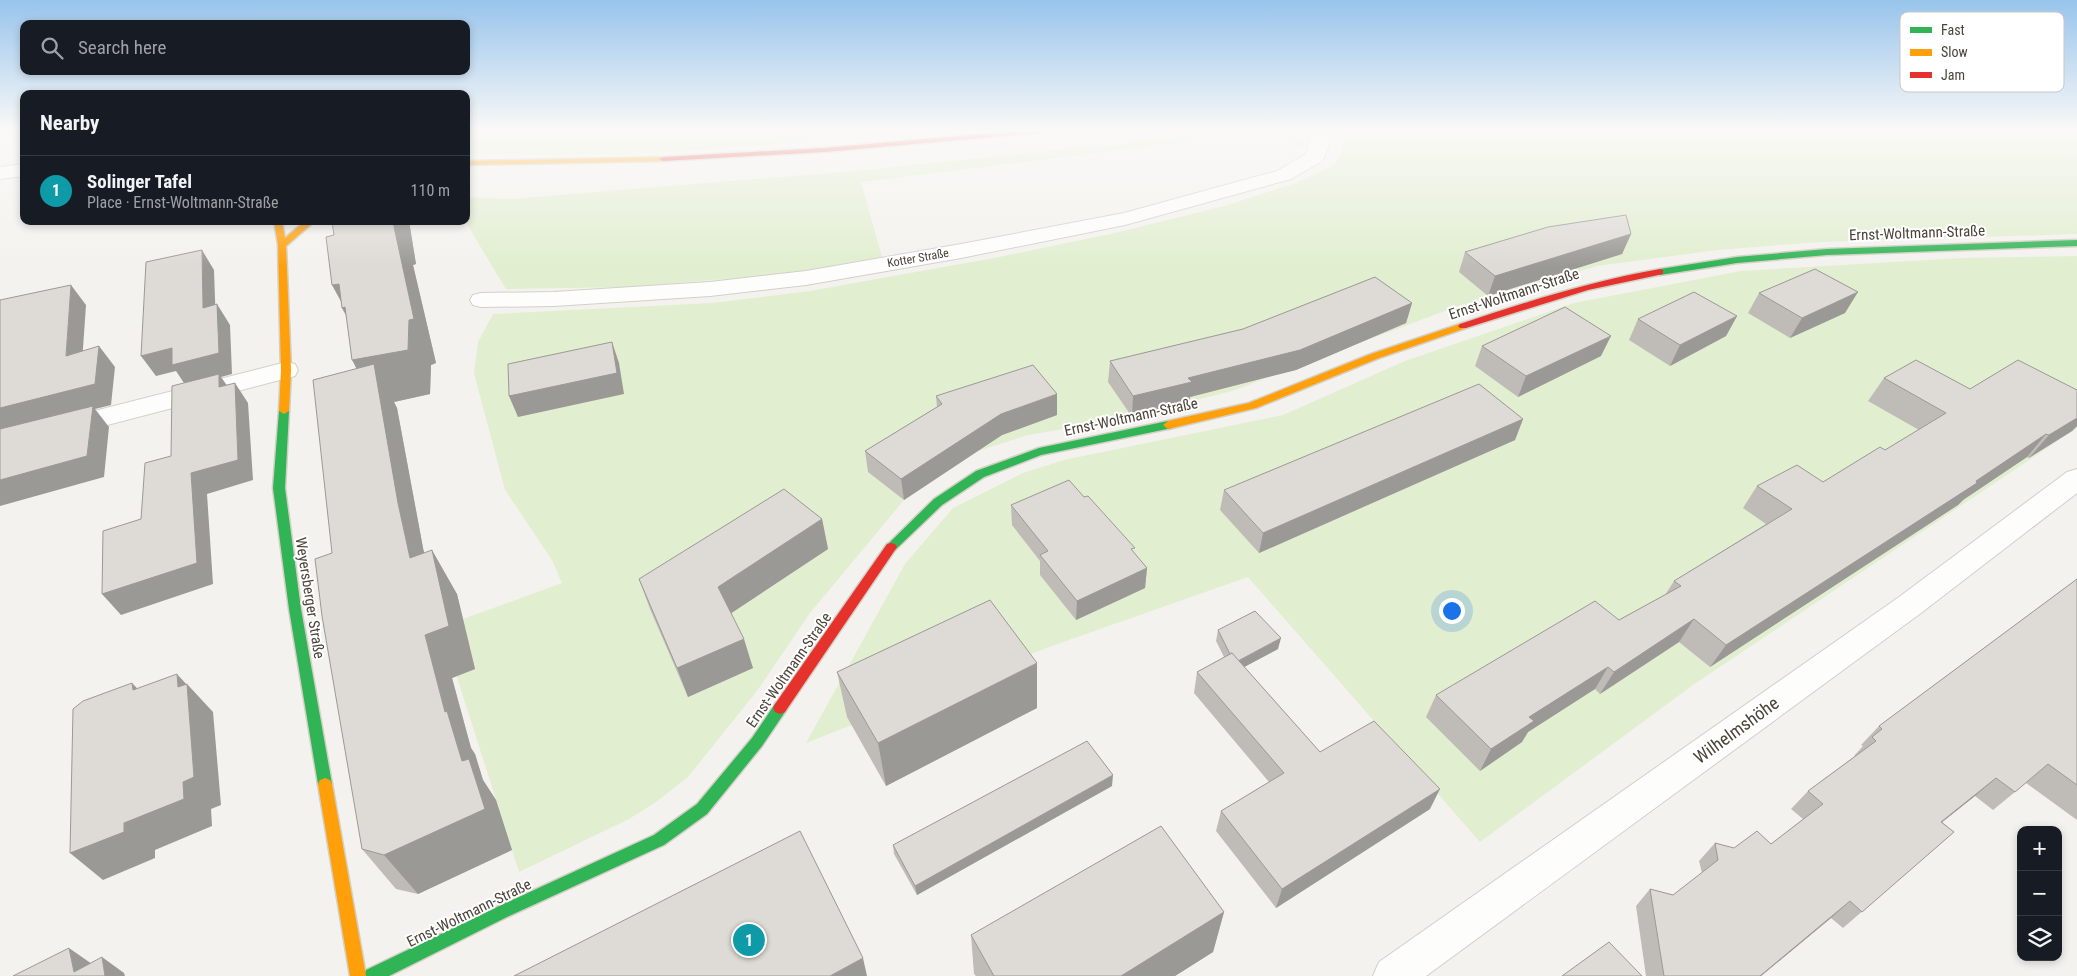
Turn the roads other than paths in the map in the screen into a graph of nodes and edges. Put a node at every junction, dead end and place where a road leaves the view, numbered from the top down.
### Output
1 (1276, 177) edge
2 (279, 225) edge
3 (306, 225) edge
4 (2077, 243) edge
5 (282, 245) junction
6 (482, 300) dead end
7 (286, 370) junction
8 (0, 444) edge
9 (2077, 479) edge
10 (358, 976) edge
11 (372, 976) edge
12 (1393, 976) edge

1 - 6 street, Kotter Straße
2 - 5 street, Weyersberger Straße
3 - 5 street
4 - 11 street, Ernst-Woltmann-Straße
5 - 7 street, Weyersberger Straße
7 - 8 street
7 - 10 street, Weyersberger Straße
9 - 12 street, Wilhelmshöhe

